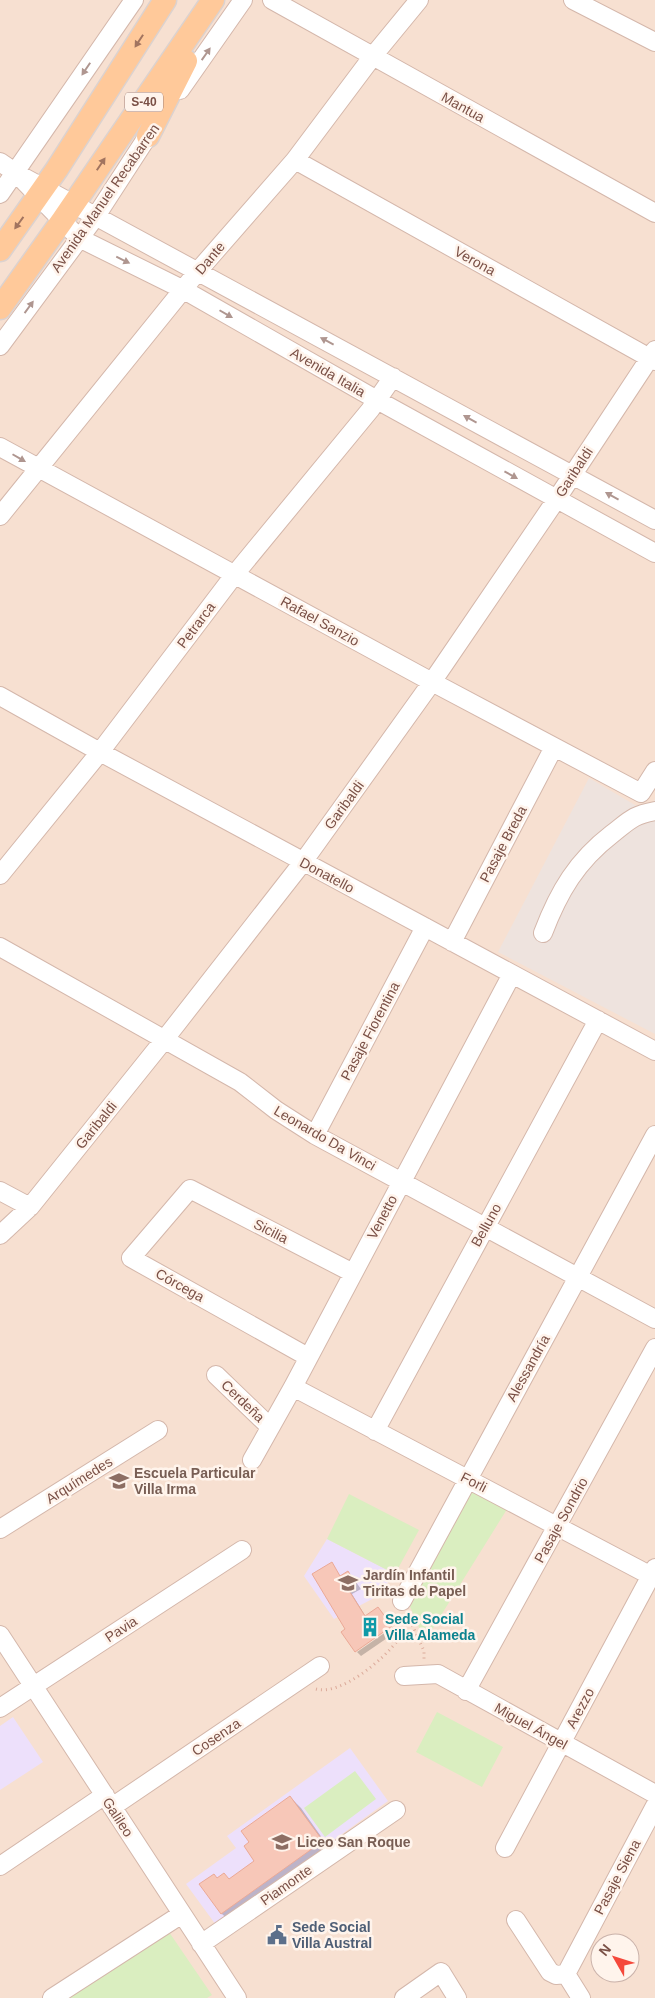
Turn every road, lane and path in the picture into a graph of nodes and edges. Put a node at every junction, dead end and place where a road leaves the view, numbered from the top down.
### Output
1 (134, 0) edge
2 (165, 0) edge
3 (213, 0) edge
4 (217, 0) edge
5 (243, 0) edge
6 (272, 0) edge
7 (419, 0) edge
8 (573, 0) edge
9 (655, 42) edge
10 (373, 56) junction
11 (148, 136) junction
12 (295, 160) junction
13 (0, 162) edge
14 (16, 173) junction
15 (41, 192) junction
16 (0, 194) edge
17 (68, 213) junction
18 (655, 213) edge
19 (96, 216) junction
20 (80, 238) junction
21 (0, 250) edge
22 (198, 271) junction
23 (184, 290) junction
24 (0, 308) edge
25 (0, 346) edge
26 (653, 356) edge
27 (393, 377) junction
28 (377, 400) junction
29 (0, 447) edge
30 (38, 469) junction
31 (573, 475) junction
32 (556, 500) junction
33 (0, 516) edge
34 (655, 520) edge
35 (655, 553) edge
36 (235, 574) junction
37 (432, 682) junction
38 (0, 696) edge
39 (554, 747) junction
40 (100, 752) junction
41 (655, 771) edge
42 (655, 811) edge
43 (302, 862) junction
44 (0, 875) edge
45 (425, 927) junction
46 (543, 932) dead end
47 (452, 942) junction
48 (0, 948) edge
49 (512, 974) junction
50 (598, 1020) junction
51 (164, 1040) junction
52 (655, 1051) edge
53 (315, 1134) junction
54 (655, 1135) edge
55 (401, 1181) junction
56 (190, 1189) joint
57 (0, 1191) edge
58 (30, 1207) junction
59 (485, 1227) junction
60 (0, 1235) edge
61 (353, 1273) junction
62 (578, 1277) junction
63 (655, 1319) edge
64 (655, 1348) edge
65 (308, 1357) junction
66 (216, 1375) dead end
67 (293, 1386) junction
68 (270, 1427) junction
69 (158, 1430) dead end
70 (375, 1431) junction
71 (252, 1460) dead end
72 (468, 1479) junction
73 (558, 1526) junction
74 (0, 1530) edge
75 (242, 1550) dead end
76 (654, 1574) edge
77 (402, 1601) junction
78 (0, 1635) edge
79 (320, 1666) dead end
80 (424, 1674) junction
81 (404, 1676) dead end
82 (302, 1679) junction
83 (33, 1686) junction
84 (466, 1691) junction
85 (0, 1708) edge
86 (561, 1743) junction
87 (655, 1794) edge
88 (108, 1801) junction
89 (655, 1806) edge
90 (396, 1810) dead end
91 (505, 1848) dead end
92 (0, 1866) edge
93 (182, 1914) junction
94 (516, 1920) dead end
95 (202, 1944) junction
96 (566, 1974) junction
97 (52, 1998) edge
98 (237, 1998) edge
99 (404, 1998) edge
100 (457, 1998) edge
101 (581, 1998) edge

1 -> 14 street
2 -> 15 main road, S-40
17 -> 3 main road, Avenida Manuel Recabarren / S-40
4 - 11 main road
11 -> 5 street, Avenida Manuel Recabarren
6 - 10 street, Mantua
7 - 10 street, Dante
8 - 9 street
10 - 12 street, Dante
10 - 18 street, Mantua
11 - 19 street, Avenida Manuel Recabarren
12 - 22 street, Dante
12 - 26 street, Verona
13 - 14 street, Avenida Italia
14 - 15 street, Avenida Italia
14 - 16 street
15 - 17 street, Avenida Italia
15 -> 21 main road, S-40
17 - 19 street, Avenida Italia
17 - 20 street, Avenida Italia
17 - 24 main road, Avenida Manuel Recabarren / S-40
19 - 20 street, Avenida Manuel Recabarren
19 - 22 street, Avenida Italia
20 -> 23 street, Avenida Italia
25 -> 20 street, Avenida Manuel Recabarren
22 - 23 street, Dante
27 -> 22 street, Avenida Italia
23 -> 28 street, Avenida Italia
23 - 30 street, Dante
26 - 31 street, Garibaldi
27 - 28 street, Petrarca
31 -> 27 street, Avenida Italia
28 -> 32 street, Avenida Italia
28 - 36 street, Petrarca
29 -> 30 street, Rafael Sanzio
30 - 33 street, Dante
30 - 36 street, Rafael Sanzio
31 - 32 street, Garibaldi
34 -> 31 street, Avenida Italia
32 - 35 street, Avenida Italia
32 - 37 street, Garibaldi
36 - 37 street, Rafael Sanzio
36 - 40 street, Petrarca
37 - 39 street, Rafael Sanzio
37 - 43 street, Garibaldi
38 - 40 street, Donatello
39 - 41 street, Rafael Sanzio
39 - 47 street, Pasaje Breda
40 - 43 street, Donatello
40 - 44 street, Petrarca
42 - 46 street
43 - 45 street, Donatello
43 - 51 street, Garibaldi
45 - 47 street, Donatello
45 - 53 street, Pasaje Fiorentina
47 - 49 street, Donatello
48 - 51 street, Leonardo Da Vinci
49 - 50 street, Donatello
49 - 55 street, Venetto
50 - 52 street, Donatello
50 - 59 street, Belluno
51 - 53 street, Leonardo Da Vinci
51 - 58 street, Garibaldi
53 - 55 street, Leonardo Da Vinci
54 - 62 street, Alessandría
55 - 59 street, Leonardo Da Vinci
55 - 61 street, Venetto
56 - 61 street, Sicilia
56 - 65 street, Córcega
57 - 58 street
58 - 60 street, Garibaldi
59 - 62 street, Leonardo Da Vinci
59 - 70 street, Belluno
61 - 65 street, Venetto
62 - 63 street, Leonardo Da Vinci
62 - 72 street, Alessandría
64 - 73 street, Pasaje Sondrio
65 - 67 street, Venetto
66 - 68 street, Cerdeña
67 - 68 street, Venetto
67 - 70 street, Forli
68 - 71 street, Venetto
69 - 74 street, Arquímedes
70 - 72 street, Forli
72 - 73 street, Forli
72 - 77 street, Alessandría
73 - 76 street, Forli
73 - 84 street, Pasaje Sondrio
75 - 83 street, Pavia
76 - 86 street, Arezzo
77 - 80 path
77 - 82 path
78 - 83 street, Galileo
79 - 82 street, Cosenza
80 - 81 street, Miguel Ángel
80 - 84 street, Miguel Ángel
82 - 88 street, Cosenza
83 - 85 street, Pavia
83 - 88 street, Galileo
84 - 86 street, Miguel Ángel
86 - 87 street, Miguel Ángel
86 - 91 street, Arezzo
88 - 92 street, Cosenza
88 - 93 street, Galileo
89 - 96 street, Pasaje Siena
90 - 95 street, Piamonte
93 - 95 street, Galileo
93 - 97 street
94 - 96 street
95 - 98 street, Galileo
96 - 101 street
99 - 100 street

